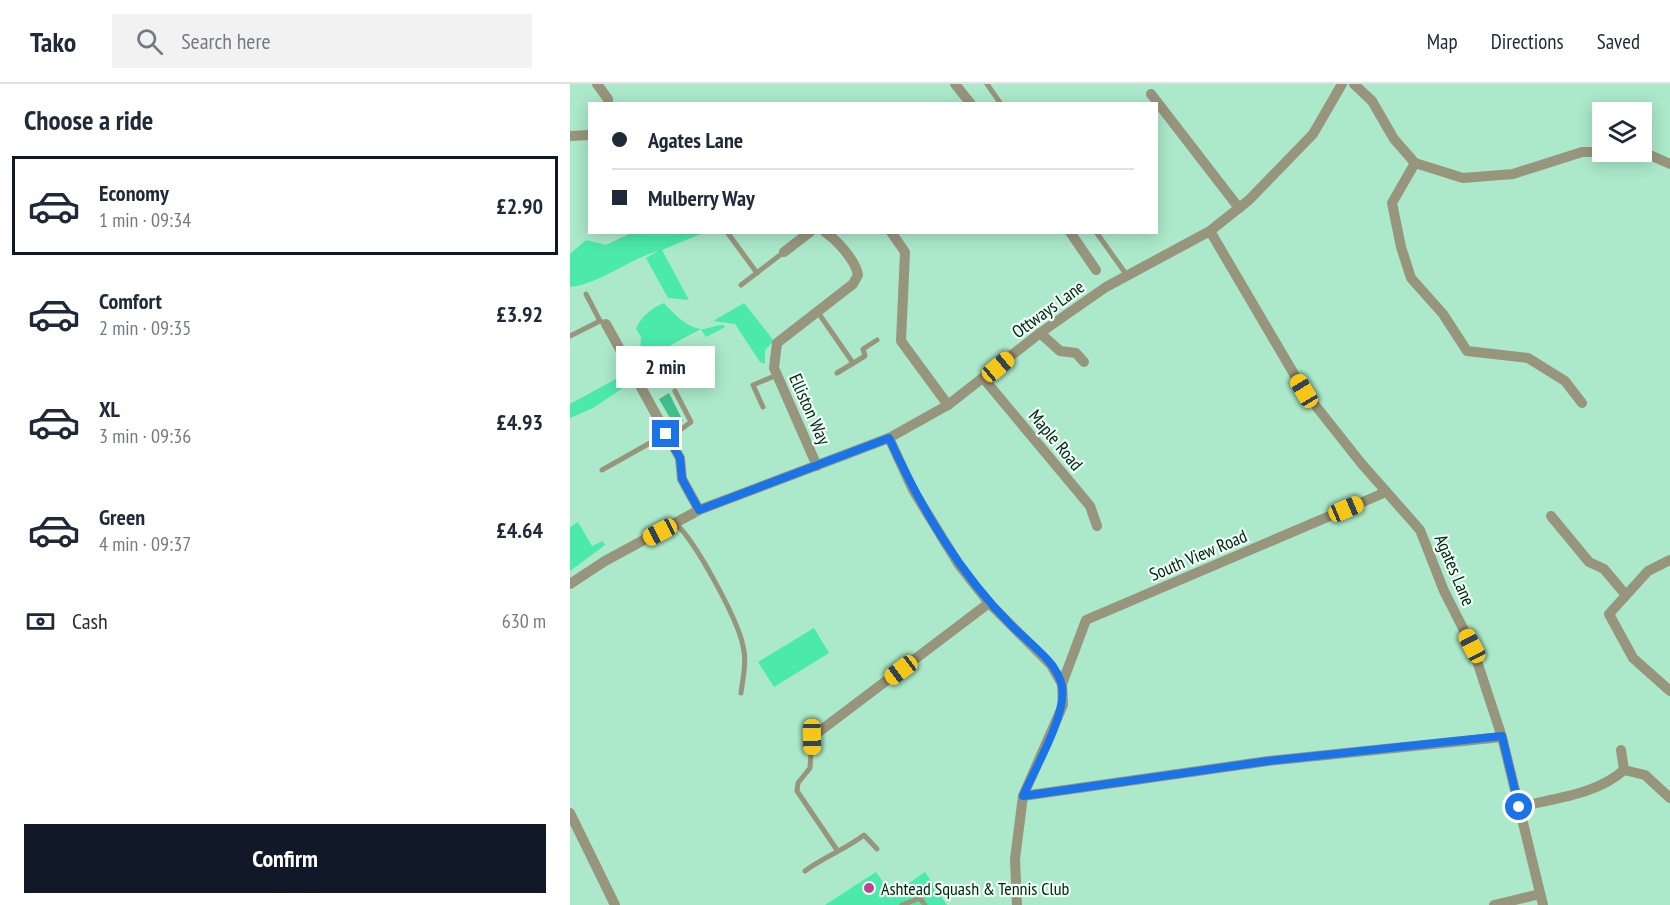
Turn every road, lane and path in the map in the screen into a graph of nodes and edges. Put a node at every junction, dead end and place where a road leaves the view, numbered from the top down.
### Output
1 (597, 84) edge
2 (956, 84) edge
3 (987, 84) edge
4 (1342, 84) edge
5 (1354, 84) edge
6 (1151, 94) dead end
7 (607, 102) edge
8 (970, 102) edge
9 (1000, 102) edge
10 (1157, 102) edge
11 (1158, 103) edge
12 (588, 135) edge
13 (570, 136) edge
14 (1592, 152) edge
15 (1652, 156) edge
16 (1415, 163) junction
17 (1670, 164) edge
18 (1239, 208) junction
19 (1210, 231) junction
20 (728, 234) edge
21 (807, 234) edge
22 (828, 234) edge
23 (892, 234) edge
24 (1071, 234) edge
25 (1097, 234) edge
26 (784, 252) joint
27 (1096, 270) dead end
28 (757, 273) junction
29 (1126, 274) junction
30 (741, 285) dead end
31 (586, 294) dead end
32 (817, 311) junction
33 (603, 322) junction
34 (1040, 333) junction
35 (570, 336) edge
36 (878, 340) dead end
37 (1084, 362) dead end
38 (853, 363) junction
39 (837, 373) dead end
40 (777, 375) junction
41 (984, 379) junction
42 (675, 391) dead end
43 (1582, 403) dead end
44 (948, 405) junction
45 (763, 407) dead end
46 (667, 436) junction
47 (889, 438) junction
48 (817, 466) junction
49 (602, 470) dead end
50 (1386, 492) junction
51 (699, 510) junction
52 (1551, 516) dead end
53 (675, 523) junction
54 (1097, 526) dead end
55 (1670, 560) edge
56 (570, 584) edge
57 (1625, 594) junction
58 (990, 603) junction
59 (1062, 684) junction
60 (1670, 691) edge
61 (741, 693) dead end
62 (1502, 736) junction
63 (812, 737) joint
64 (1621, 750) dead end
65 (1624, 770) junction
66 (1023, 796) junction
67 (1670, 798) edge
68 (1519, 807) junction
69 (570, 813) edge
70 (877, 849) dead end
71 (837, 850) junction
72 (805, 871) dead end
73 (1540, 894) junction
74 (615, 905) edge
75 (902, 905) edge
76 (925, 905) edge
77 (1017, 905) edge
78 (1494, 905) edge
79 (1543, 905) edge

1 - 7 street
2 - 8 street
3 - 9 lane
4 - 18 street, Ottways Lane
5 - 16 street
6 - 10 street
11 - 18 street
12 - 13 street
14 - 16 street
15 - 17 street
16 - 43 street
18 - 19 street, Ottways Lane
19 - 29 street, Ottways Lane
19 - 50 street, Agates Lane
20 - 28 lane
21 - 26 street
22 - 32 street, Elliston Way
23 - 44 street
24 - 27 street
25 - 29 lane
26 - 28 lane
28 - 30 lane
29 - 34 street, Ottways Lane
31 - 33 lane
32 - 38 lane
32 - 40 street, Elliston Way
33 - 35 lane
33 - 46 street
34 - 37 street
34 - 41 street, Ottways Lane
36 - 38 lane
38 - 39 lane
40 - 45 lane
40 - 48 street, Elliston Way
41 - 44 street, Ottways Lane
41 - 54 street, Maple Road
42 - 46 lane
44 - 47 street, Ottways Lane
46 - 49 lane
46 - 51 street
47 - 48 street, Ottways Lane
47 - 58 street
48 - 51 street, Ottways Lane
50 - 59 street, South View Road
50 - 62 street, Agates Lane
51 - 53 street, Ottways Lane
52 - 57 street
53 - 56 street, Ottways Lane
53 - 61 lane
55 - 57 street
57 - 60 street
58 - 59 street
58 - 63 street
59 - 66 street, South View Road
62 - 66 street
62 - 68 street, Agates Lane
63 - 71 lane
64 - 65 street
65 - 67 street
65 - 68 street
66 - 77 street, South View Road
68 - 73 street, Agates Lane
69 - 74 street
70 - 71 lane
71 - 72 lane
73 - 78 street
73 - 79 street, Agates Lane
75 - 76 lane

